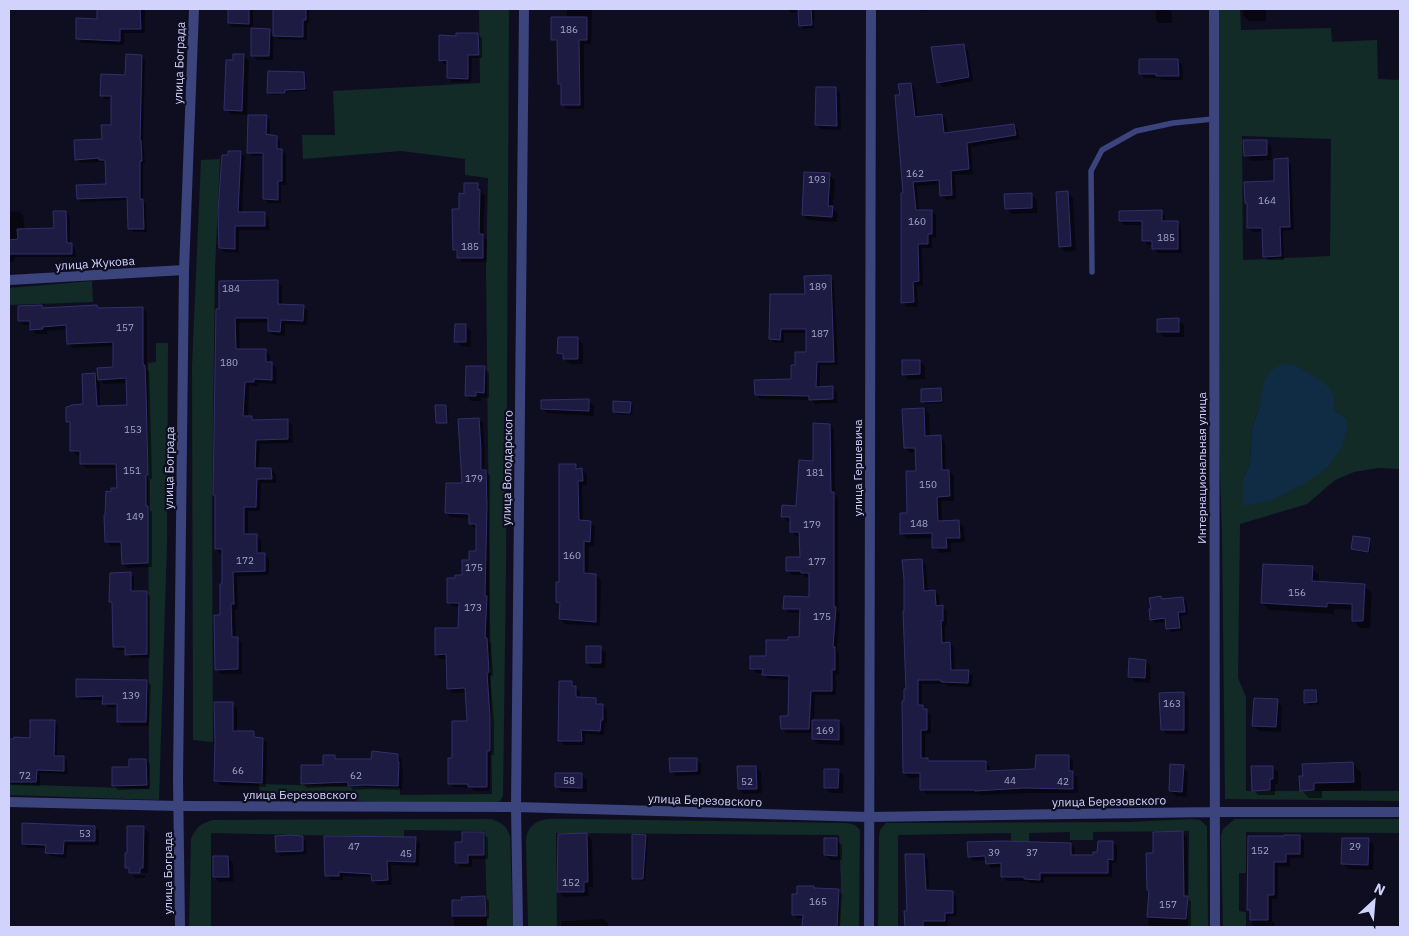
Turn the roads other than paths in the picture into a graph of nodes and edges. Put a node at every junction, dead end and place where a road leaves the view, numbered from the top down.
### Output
1 (194, 9) edge
2 (524, 9) edge
3 (871, 9) edge
4 (1214, 9) edge
5 (1213, 119) junction
6 (184, 270) junction
7 (1092, 272) dead end
8 (9, 280) edge
9 (9, 802) edge
10 (179, 806) junction
11 (516, 807) junction
12 (1214, 812) junction
13 (1400, 812) edge
14 (869, 817) junction
15 (180, 927) edge
16 (518, 927) edge
17 (869, 927) edge
18 (1215, 927) edge

1 - 6 street, улица Бограда
2 - 11 street, улица Володарского
3 - 14 street, улица Гершевича
4 - 5 street, Интернациональная улица
5 - 7 lane
5 - 12 street, Интернациональная улица
6 - 8 street, улица Жукова
6 - 10 street, улица Бограда
9 - 10 street, улица Березовского
10 - 11 street, улица Березовского
10 - 15 street, улица Бограда
11 - 14 street, улица Березовского
11 - 16 street, улица Володарского
12 - 13 street, улица Березовского
12 - 14 street, улица Березовского
12 - 18 street, Интернациональная улица
14 - 17 street, улица Гершевича

